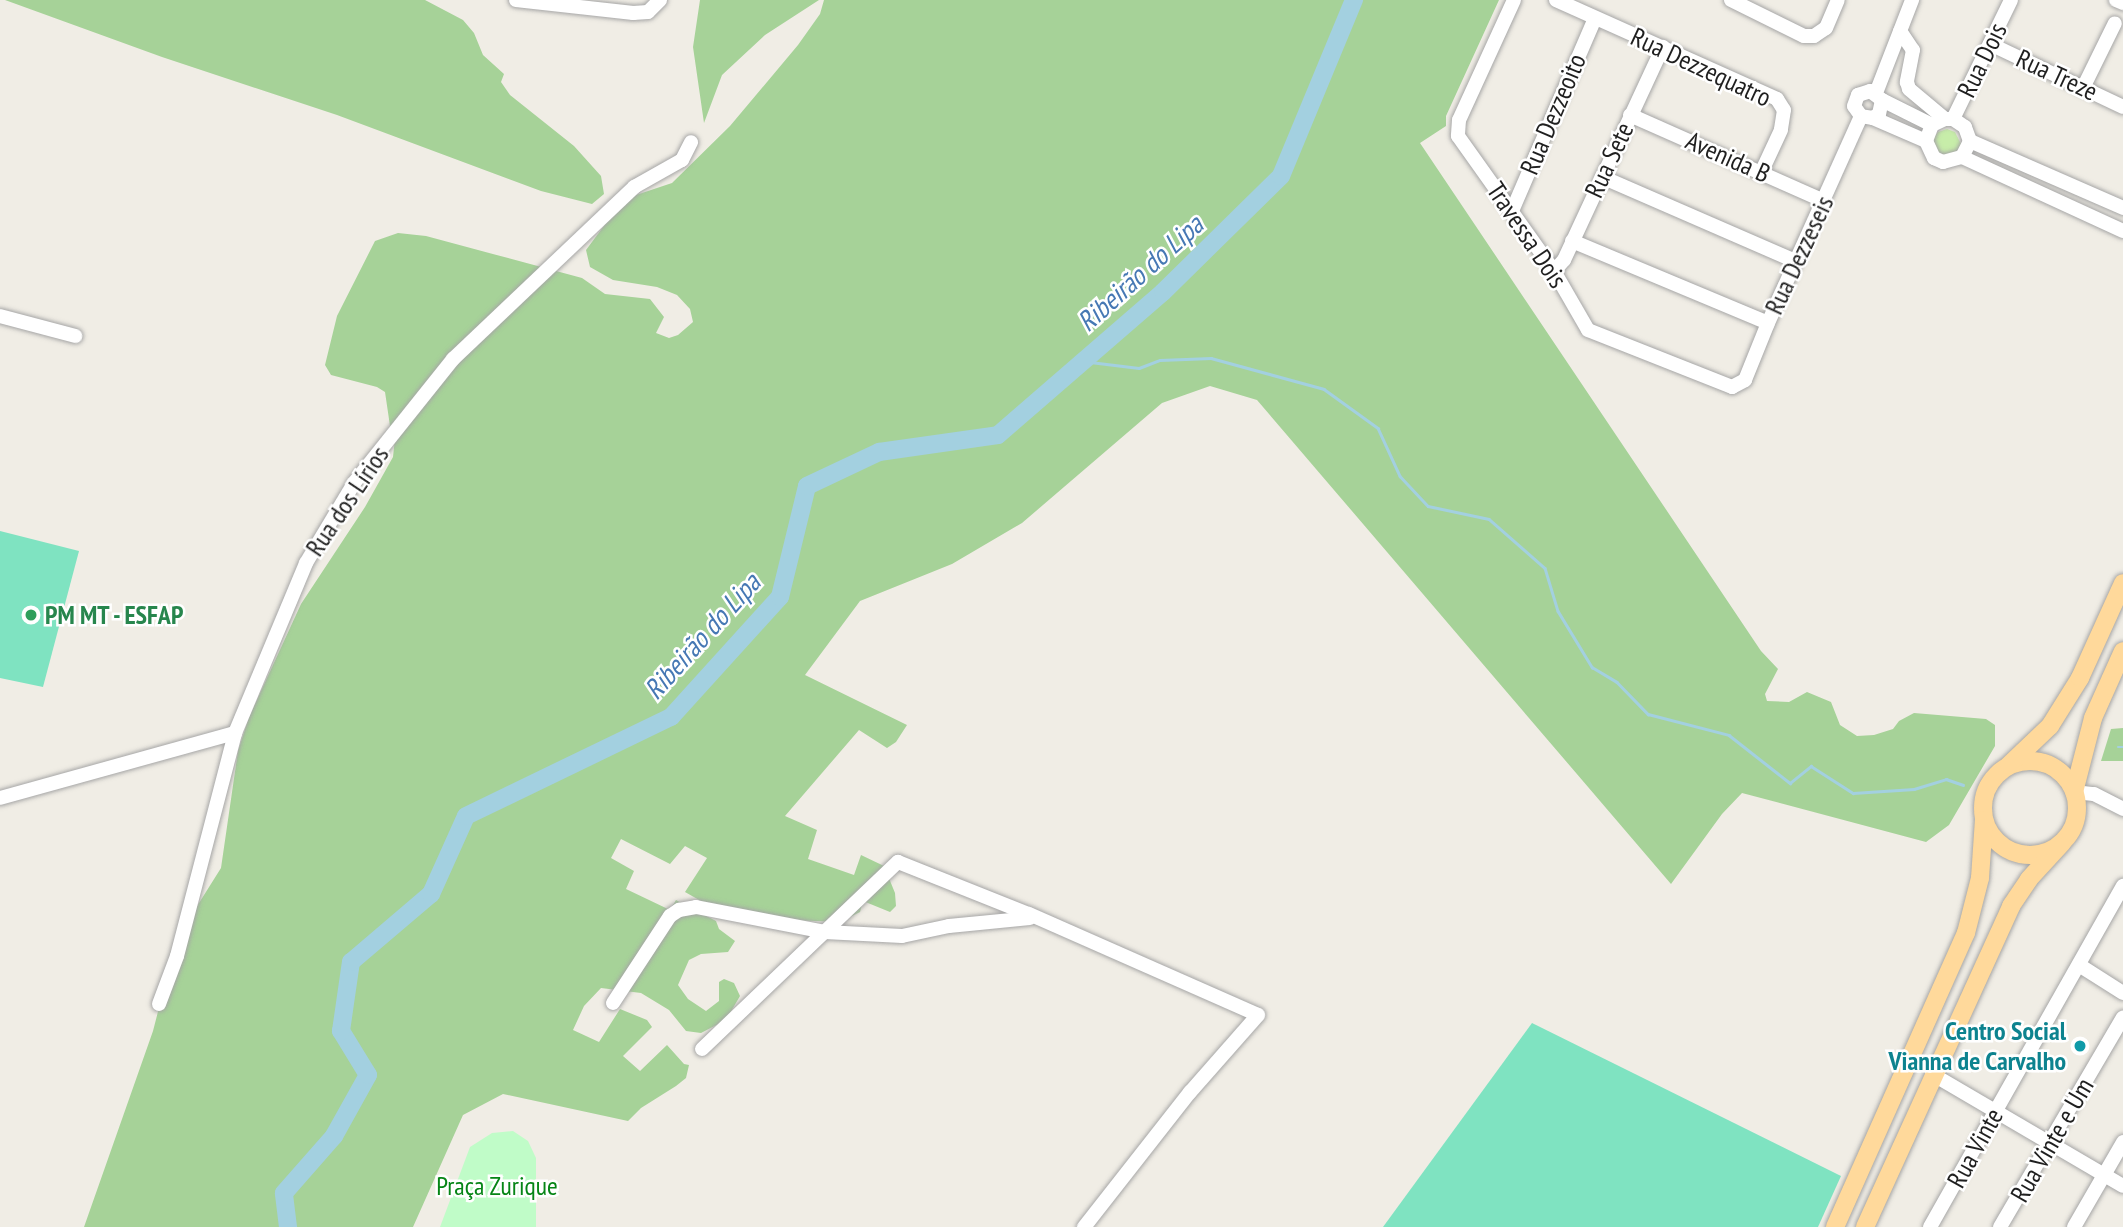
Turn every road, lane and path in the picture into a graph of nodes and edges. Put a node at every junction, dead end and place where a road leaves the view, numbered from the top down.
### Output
1 (516, 0) edge
2 (660, 0) edge
3 (1514, 0) edge
4 (1556, 0) edge
5 (1731, 0) edge
6 (1838, 0) edge
7 (2011, 0) edge
8 (2116, 0) edge
9 (1907, 2) edge
10 (2123, 3) edge
11 (1595, 18) junction
12 (2115, 23) dead end
13 (1900, 31) junction
14 (1990, 44) junction
15 (1663, 47) junction
16 (2083, 88) junction
17 (1879, 97) junction
18 (2123, 107) edge
19 (1630, 115) junction
20 (1867, 117) junction
21 (1944, 121) junction
22 (1926, 141) junction
23 (1970, 141) junction
24 (691, 142) dead end
25 (1962, 158) junction
26 (1762, 171) junction
27 (1602, 177) junction
28 (1824, 201) junction
29 (2123, 208) edge
30 (1512, 211) junction
31 (2123, 231) edge
32 (1573, 241) junction
33 (1795, 261) junction
34 (1554, 271) junction
35 (0, 316) edge
36 (1768, 323) junction
37 (75, 336) dead end
38 (1732, 387) joint
39 (2123, 583) edge
40 (2123, 652) edge
41 (234, 733) junction
42 (2005, 768) junction
43 (2074, 792) junction
44 (0, 798) edge
45 (2123, 809) edge
46 (1984, 820) junction
47 (2062, 843) junction
48 (2123, 886) edge
49 (1039, 919) junction
50 (825, 932) junction
51 (2079, 965) junction
52 (2123, 993) edge
53 (612, 1003) dead end
54 (159, 1004) dead end
55 (2123, 1017) edge
56 (702, 1049) dead end
57 (1932, 1074) junction
58 (1995, 1111) junction
59 (2123, 1142) edge
60 (2051, 1144) junction
61 (2104, 1175) junction
62 (2123, 1186) edge
63 (1084, 1227) edge
64 (1835, 1227) edge
65 (1865, 1227) edge
66 (1930, 1227) edge
67 (2000, 1227) edge
68 (2074, 1227) edge

1 - 2 street
3 - 30 street, Travessa Dois
4 - 11 street, Rua Dezzequatro
5 - 6 street
7 - 14 street, Rua Dois
8 - 10 street
9 - 13 street
11 - 15 street, Rua Dezzequatro
11 - 30 street, Rua Dezzeoito
12 - 16 street
13 - 17 street
13 - 21 street
14 - 16 street, Rua Treze
14 - 21 street, Rua Dois
15 - 19 street, Rua Sete
15 - 26 street, Rua Dezzequatro
16 - 18 street, Rua Treze
17 - 20 street
17 - 20 street
17 - 21 street
19 - 26 street, Avenida B
19 - 27 street, Rua Sete
20 - 22 street
20 - 28 street, Rua Dezzeseis
21 - 22 street
21 - 23 street
22 - 25 street
23 - 25 street
23 - 29 street
24 - 41 street, Rua dos Lírios
25 - 31 street
26 - 28 street, Avenida B
27 - 32 street, Rua Sete
27 - 33 street
28 - 33 street, Rua Dezzeseis
30 - 34 street, Travessa Dois
32 - 34 street, Rua Sete
32 - 36 street
33 - 36 street, Rua Dezzeseis
34 - 38 street, Travessa Dois
35 - 37 street
36 - 38 street, Rua Dezzeseis
39 - 42 main road
40 - 43 main road
41 - 44 street
41 - 54 street, Rua dos Lírios
42 - 43 main road
42 - 46 main road
43 - 45 street
43 - 47 main road
46 - 47 main road
46 - 64 main road
47 - 57 main road
48 - 51 street, Rua Vinte
49 - 50 street
49 - 50 street
49 - 63 street
50 - 53 street
50 - 56 street
51 - 52 street
51 - 58 street, Rua Vinte
55 - 60 street, Rua Vinte e Um
57 - 58 street
57 - 65 main road
58 - 60 street
58 - 66 street, Rua Vinte
59 - 61 street
60 - 61 street
60 - 67 street, Rua Vinte e Um
61 - 62 street
61 - 68 street

